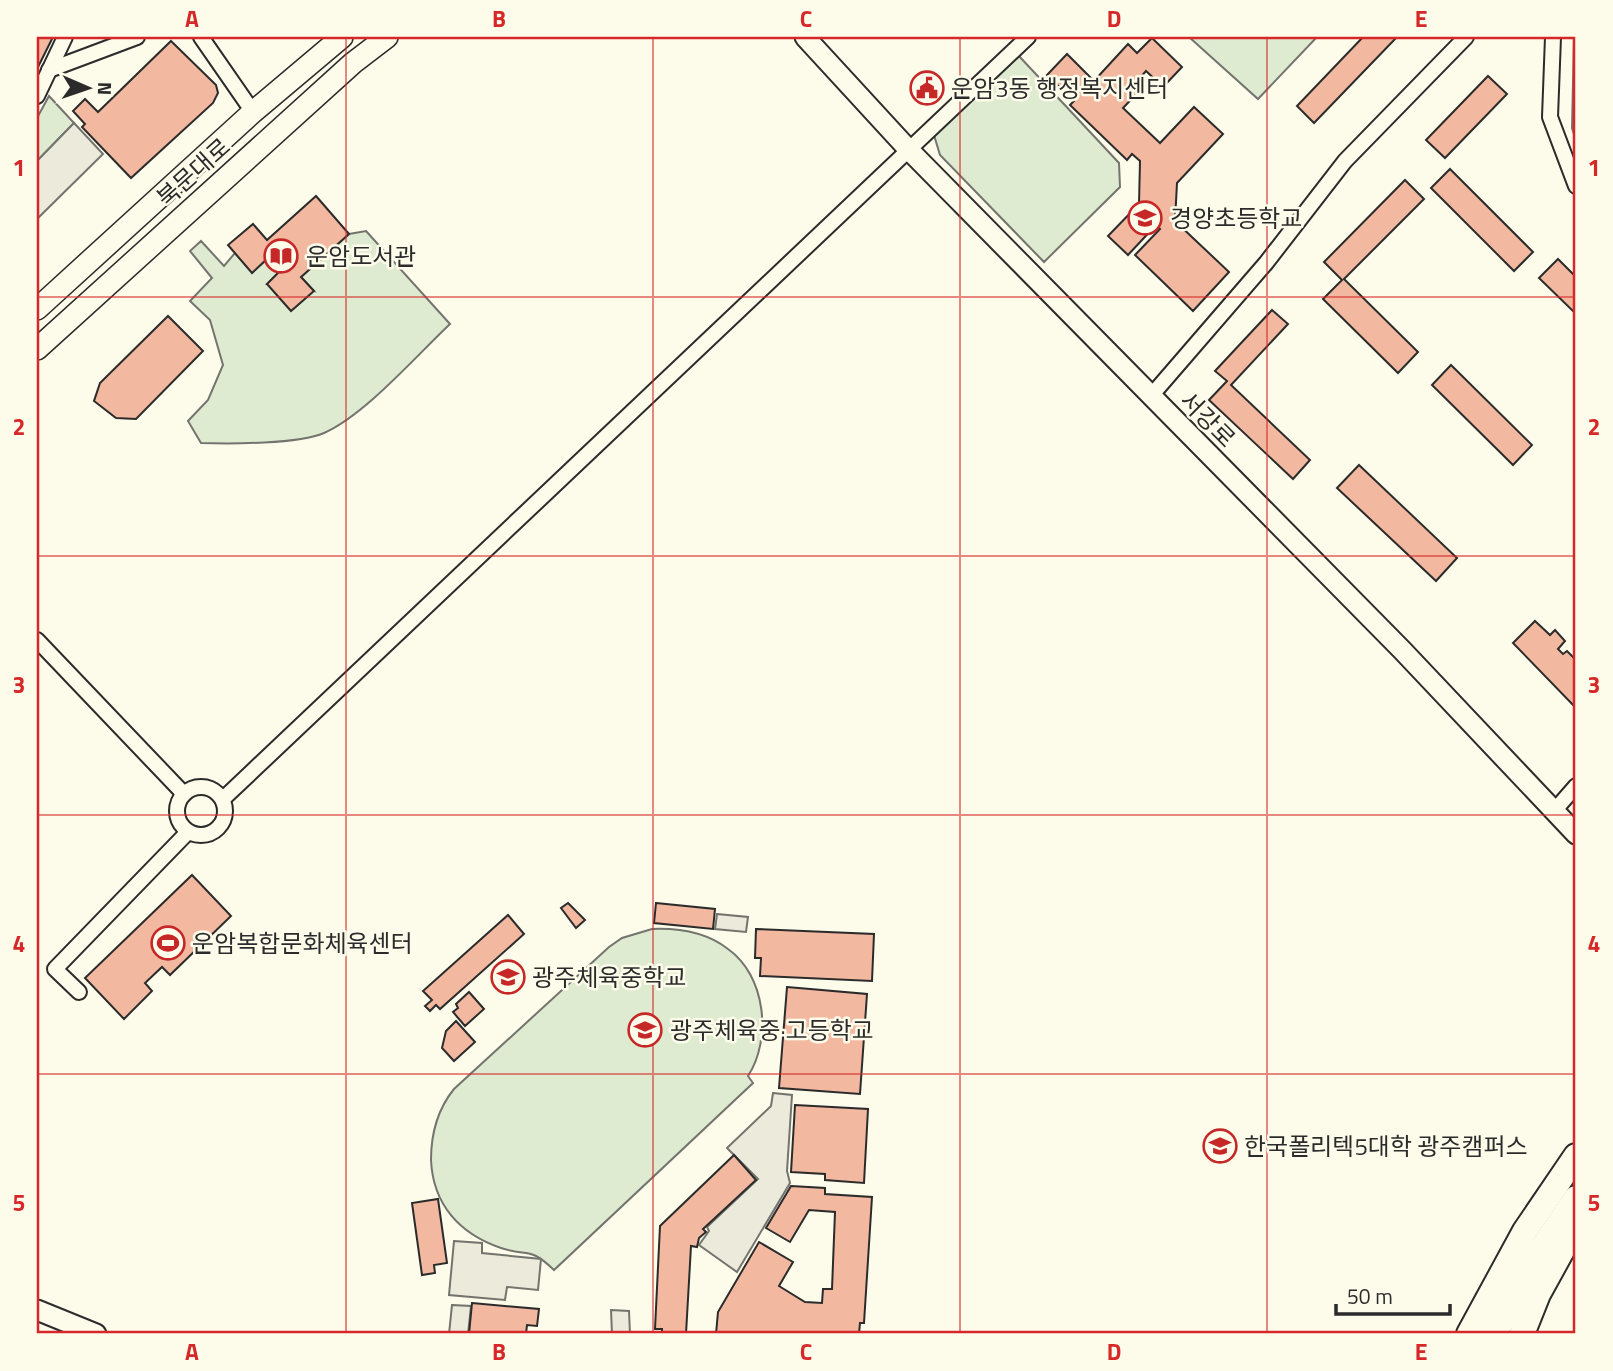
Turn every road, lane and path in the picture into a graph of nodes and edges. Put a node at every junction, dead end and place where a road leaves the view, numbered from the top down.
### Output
1 (65, 37) edge
2 (137, 37) edge
3 (201, 37) edge
4 (342, 37) edge
5 (387, 37) edge
6 (805, 37) edge
7 (1028, 37) edge
8 (1466, 37) edge
9 (1553, 37) edge
10 (49, 70) junction
11 (37, 96) edge
12 (253, 111) junction
13 (908, 149) junction
14 (1576, 186) edge
15 (37, 309) edge
16 (37, 349) edge
17 (1151, 396) junction
18 (37, 640) edge
19 (1576, 786) edge
20 (184, 794) junction
21 (223, 799) junction
22 (1555, 810) junction
23 (188, 832) junction
24 (1576, 834) edge
25 (79, 992) dead end
26 (1576, 1156) edge
27 (1576, 1198) edge
28 (1576, 1225) edge
29 (37, 1310) edge
30 (96, 1334) edge
31 (1469, 1334) edge
32 (1495, 1334) edge
33 (1522, 1334) edge

1 - 10 street
2 - 10 street
3 - 12 street
4 - 12 main road, 북문대로
5 - 16 main road, 북문대로
6 - 13 main road, 서강로
7 - 13 street
8 - 17 street
9 - 14 street
10 - 11 street
12 - 15 main road, 북문대로
13 - 17 main road, 서강로
13 - 21 street
17 - 22 main road, 서강로
18 - 20 street
19 - 22 street
20 - 21 street
20 - 23 street
21 - 23 street
22 - 24 main road, 서강로
23 - 25 street
26 - 31 highway
27 - 32 highway
28 - 33 highway
29 - 30 main road

